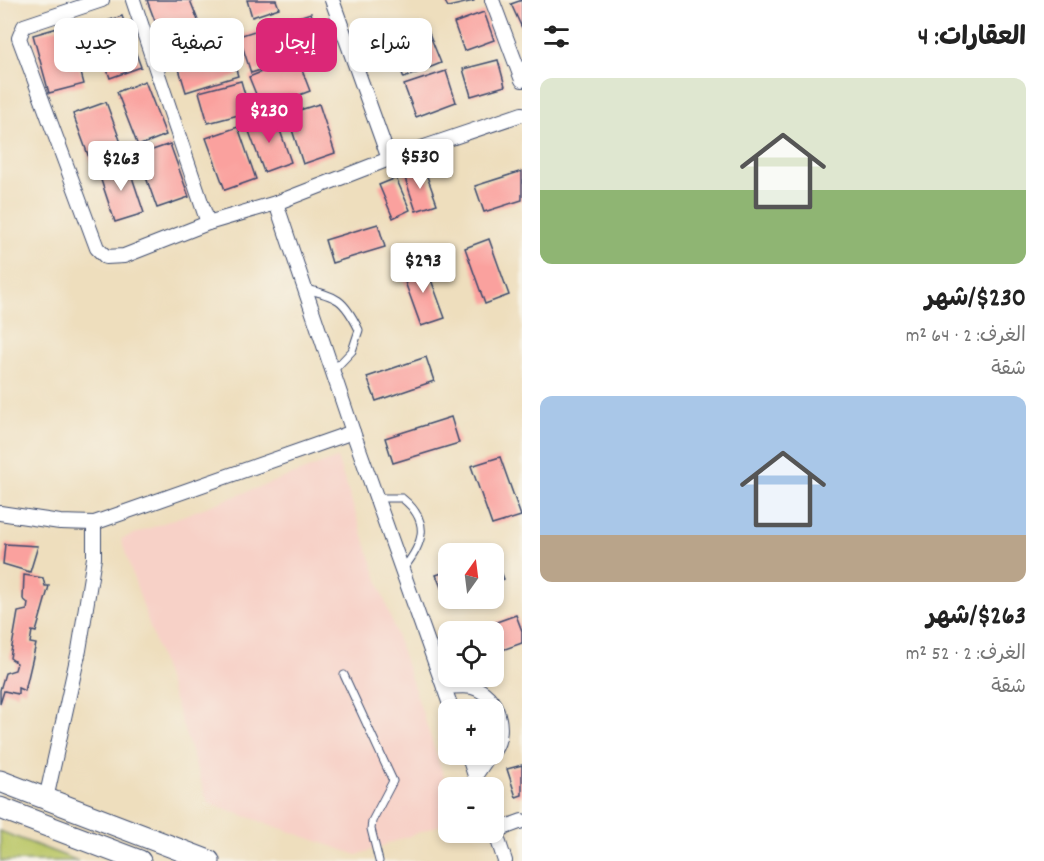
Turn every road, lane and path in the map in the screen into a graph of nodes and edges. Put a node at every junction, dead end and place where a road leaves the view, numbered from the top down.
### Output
1 (102, 0) edge
2 (133, 0) edge
3 (332, 0) edge
4 (492, 0) edge
5 (522, 80) edge
6 (522, 114) edge
7 (389, 159) junction
8 (276, 202) junction
9 (208, 223) junction
10 (305, 289) junction
11 (333, 372) junction
12 (353, 432) junction
13 (378, 498) junction
14 (0, 513) edge
15 (94, 524) junction
16 (403, 569) junction
17 (438, 670) edge
18 (344, 675) dead end
19 (444, 687) edge
20 (472, 687) edge
21 (448, 699) edge
22 (488, 699) edge
23 (0, 781) edge
24 (46, 799) junction
25 (0, 808) edge
26 (522, 821) edge
27 (504, 827) edge
28 (499, 843) edge
29 (140, 861) edge
30 (209, 861) edge
31 (379, 861) edge
32 (505, 861) edge

1 - 9 street
2 - 9 street
3 - 7 street
4 - 5 street
6 - 7 street
7 - 8 street
8 - 9 street
8 - 10 street
10 - 11 street
10 - 11 lane
11 - 12 street
12 - 13 street
12 - 15 street
13 - 16 street
13 - 16 lane
14 - 15 street
15 - 24 street
16 - 17 street
18 - 31 lane
19 - 21 street
20 - 22 street
23 - 24 main road
24 - 30 main road
25 - 29 main road
26 - 27 street
28 - 32 street

